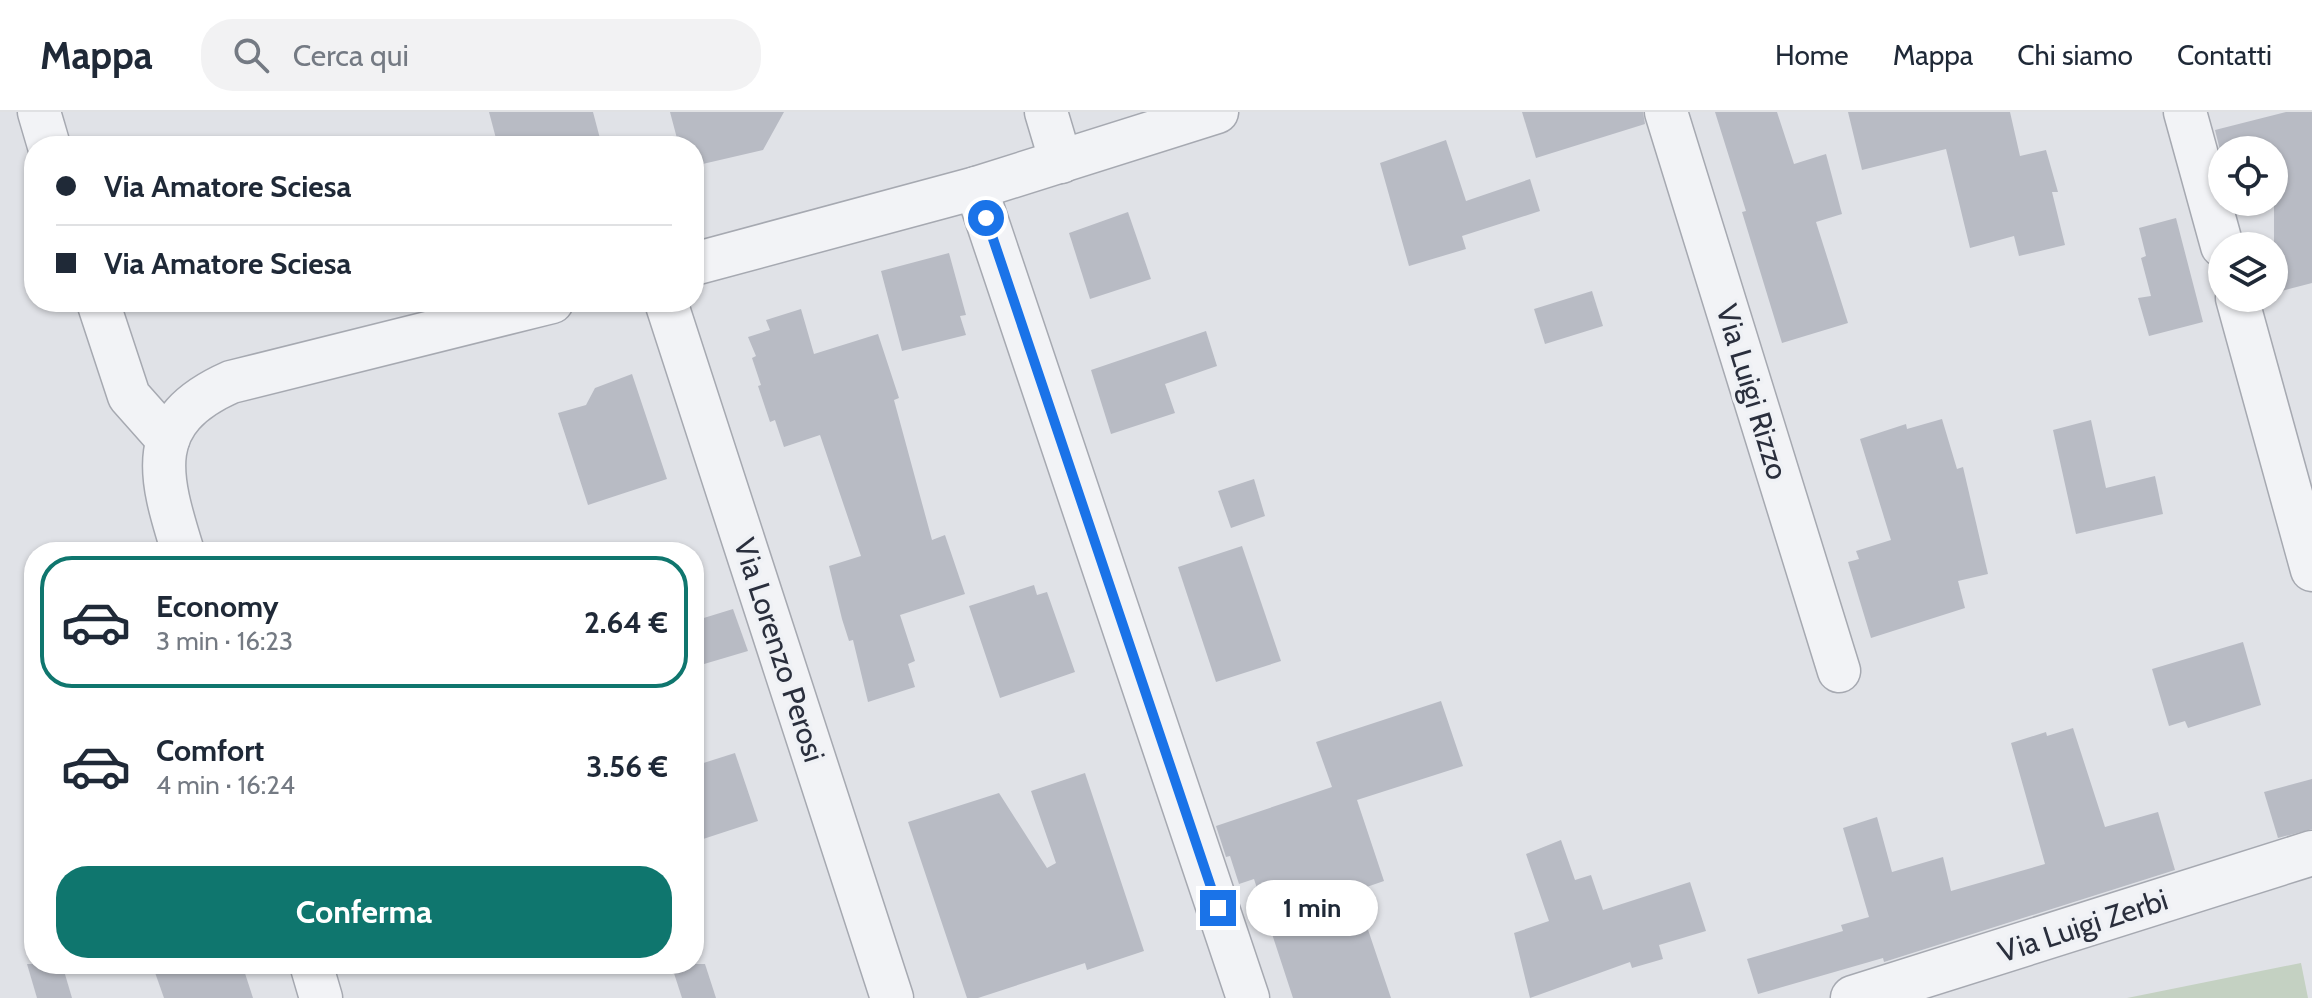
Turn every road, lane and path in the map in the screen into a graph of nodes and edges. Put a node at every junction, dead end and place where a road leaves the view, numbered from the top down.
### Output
1 (39, 112) edge
2 (1046, 112) edge
3 (1217, 112) edge
4 (1666, 112) edge
5 (2185, 112) edge
6 (46, 136) edge
7 (1061, 162) junction
8 (976, 188) junction
9 (2218, 232) edge
10 (704, 261) edge
11 (101, 312) edge
12 (512, 312) edge
13 (669, 312) edge
14 (2241, 312) edge
15 (168, 440) junction
16 (180, 542) edge
17 (2312, 570) edge
18 (1839, 671) dead end
19 (2312, 853) edge
20 (314, 974) edge
21 (321, 998) edge
22 (892, 998) edge
23 (1248, 998) edge
24 (1853, 998) edge

1 - 6 street
2 - 7 street
3 - 7 street
4 - 18 street, Via Luigi Rizzo
5 - 9 street
7 - 8 street
8 - 10 street
8 - 23 street
11 - 15 street
12 - 15 street
13 - 22 street, Via Lorenzo Perosi
14 - 17 street
15 - 16 street
19 - 24 street, Via Luigi Zerbi
20 - 21 street

